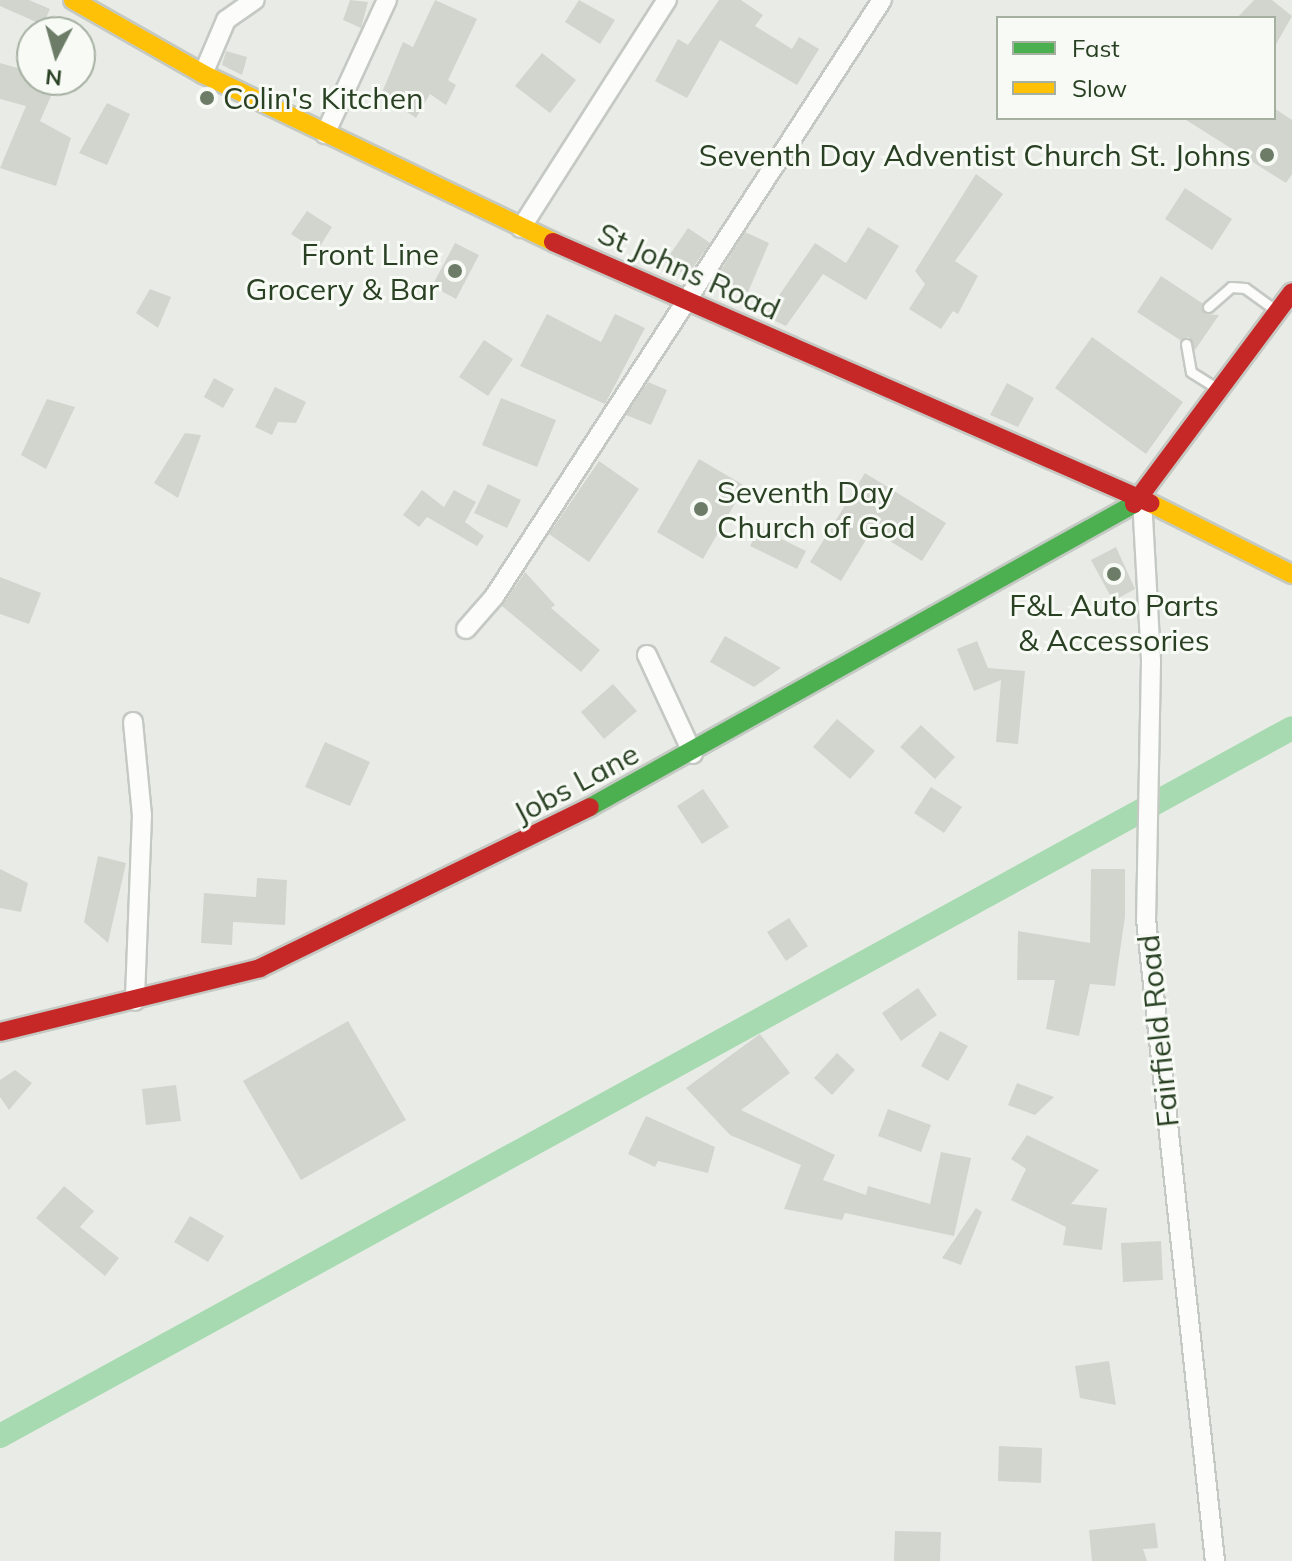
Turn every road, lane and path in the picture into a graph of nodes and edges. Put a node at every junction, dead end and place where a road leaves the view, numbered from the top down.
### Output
1 (73, 0) edge
2 (255, 0) edge
3 (387, 0) edge
4 (667, 0) edge
5 (882, 0) edge
6 (203, 74) junction
7 (325, 134) junction
8 (521, 228) junction
9 (1292, 292) edge
10 (687, 300) junction
11 (1208, 307) dead end
12 (1278, 311) junction
13 (1186, 344) dead end
14 (1218, 389) junction
15 (1142, 499) junction
16 (1292, 574) edge
17 (466, 629) dead end
18 (647, 655) dead end
19 (133, 722) dead end
20 (693, 754) junction
21 (135, 1001) junction
22 (0, 1032) edge
23 (1215, 1561) edge

1 - 6 main road, St Johns Road
2 - 6 street
3 - 7 street
4 - 8 street
5 - 10 street
6 - 7 main road, St Johns Road
7 - 8 main road, St Johns Road
8 - 10 main road, St Johns Road
9 - 12 main road
10 - 15 main road, St Johns Road
10 - 17 street
11 - 12 lane
12 - 14 main road
13 - 14 lane
14 - 15 main road
15 - 16 main road, St Johns Road
15 - 20 main road, Jobs Lane
15 - 23 street, Fairfield Road
18 - 20 street
19 - 21 street
20 - 21 main road, Jobs Lane
21 - 22 main road, Jobs Lane

